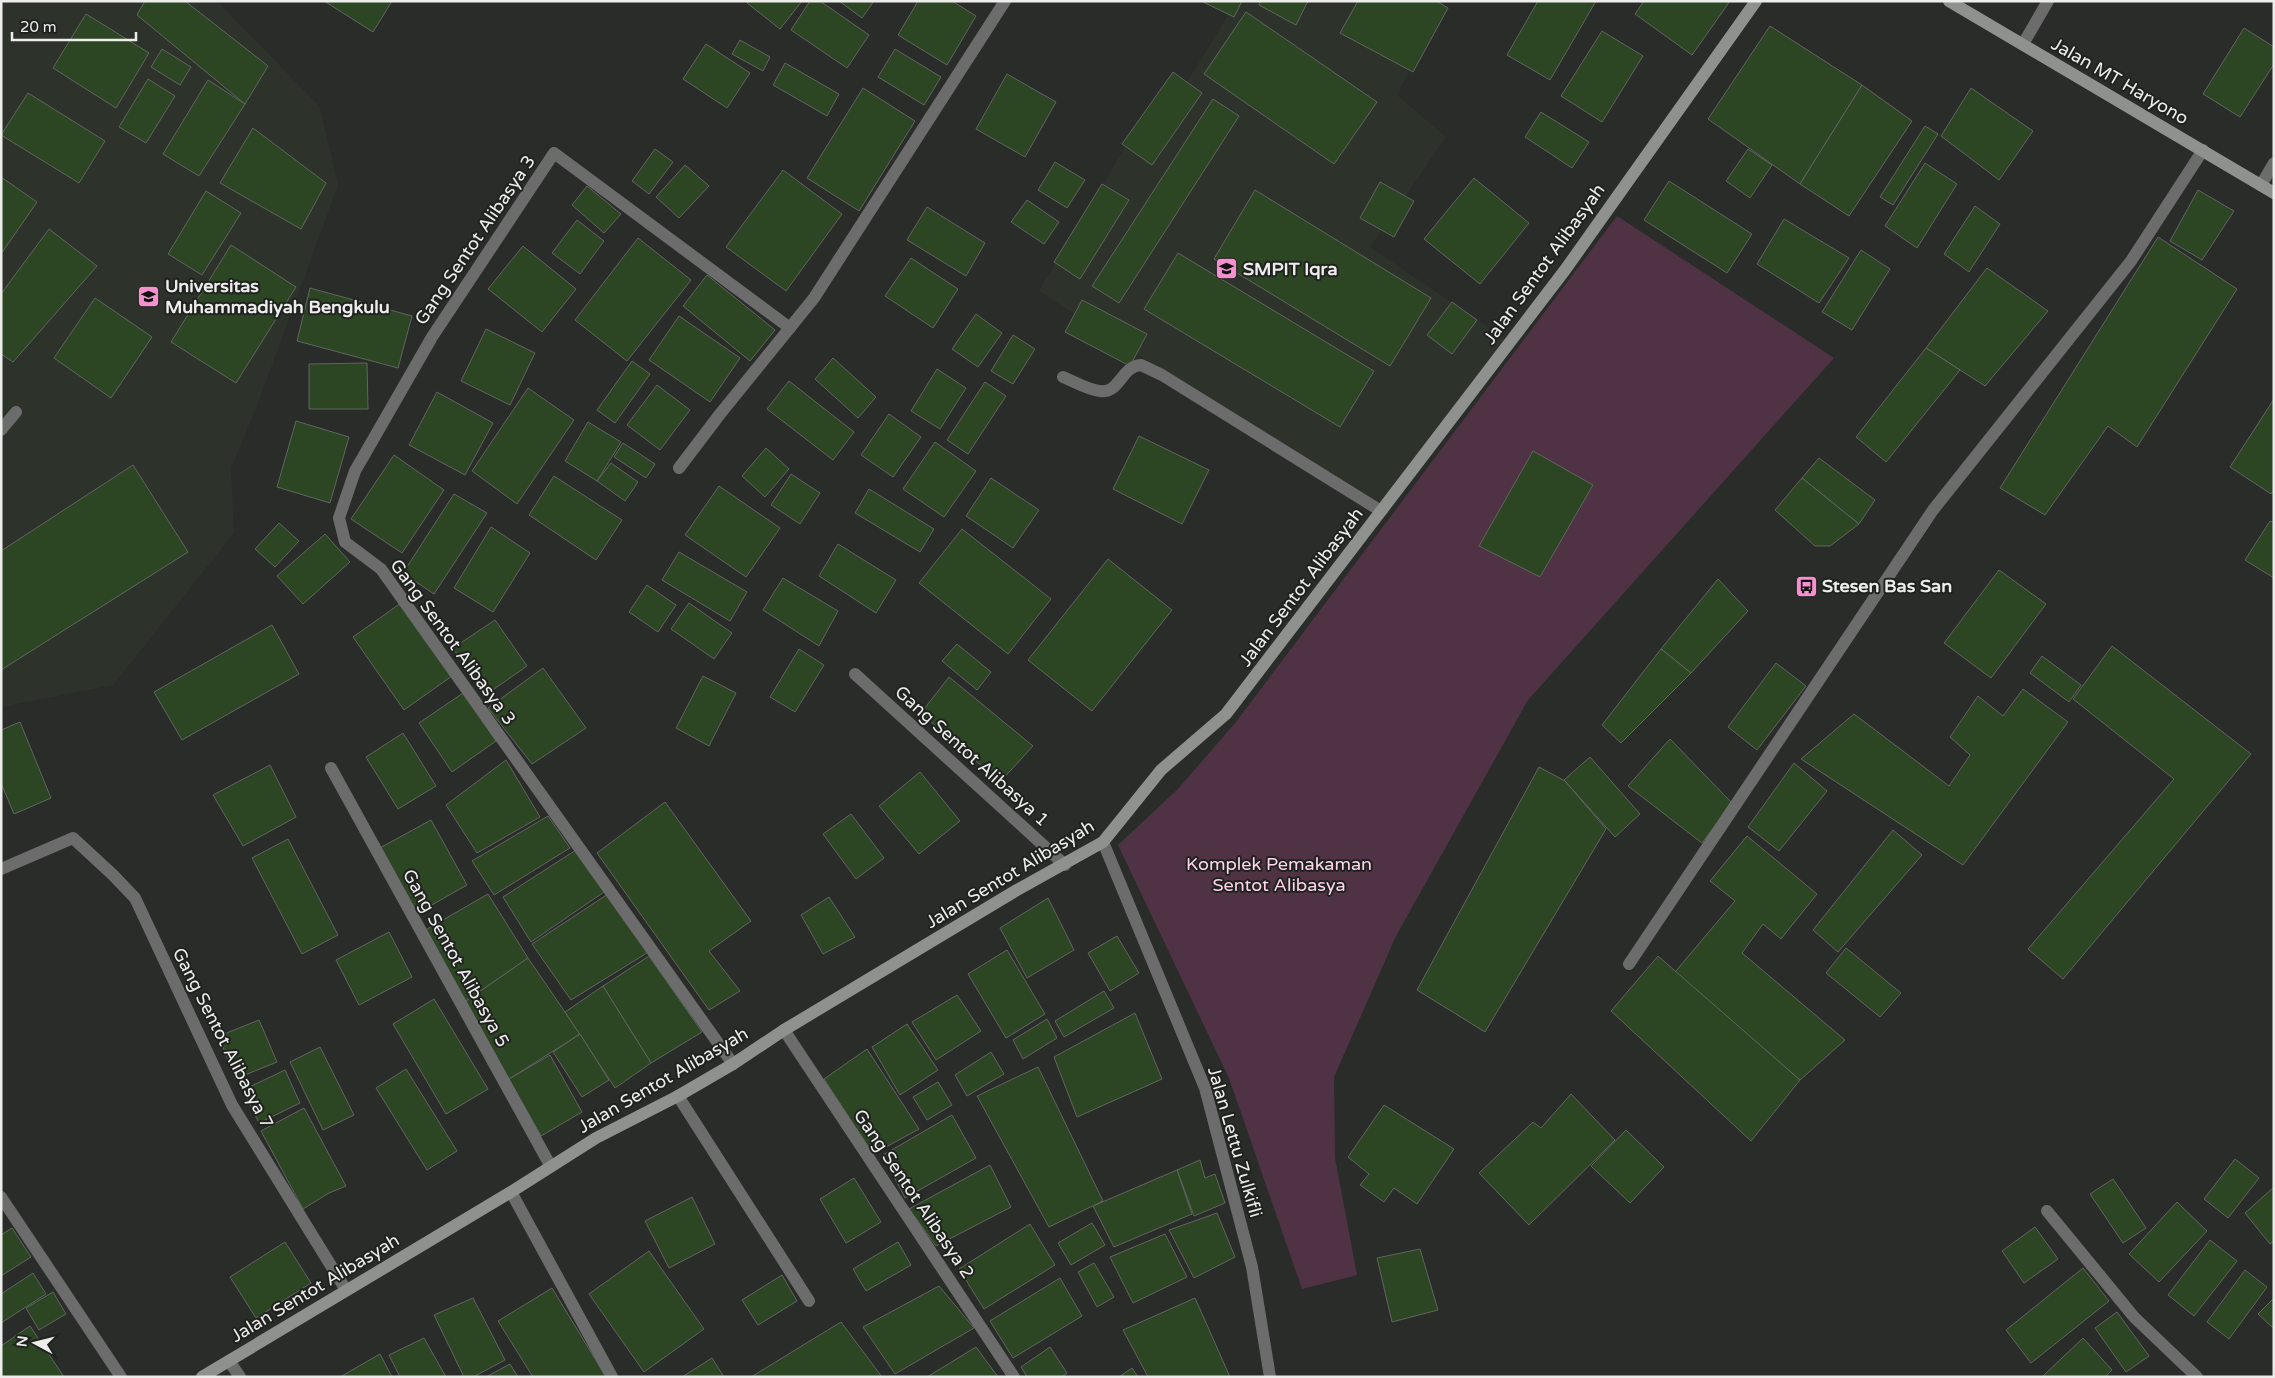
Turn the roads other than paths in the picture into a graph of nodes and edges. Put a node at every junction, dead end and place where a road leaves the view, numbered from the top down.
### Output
1 (1005, 1) edge
2 (1756, 1) edge
3 (1949, 1) edge
4 (2048, 1) edge
5 (2023, 44) junction
6 (2204, 150) junction
7 (2274, 163) edge
8 (2261, 186) junction
9 (2274, 193) edge
10 (790, 328) junction
11 (1063, 377) dead end
12 (16, 412) dead end
13 (1, 430) edge
14 (679, 468) dead end
15 (1381, 511) junction
16 (856, 674) dead end
17 (331, 768) dead end
18 (1103, 842) junction
19 (1065, 865) junction
20 (1, 868) edge
21 (1629, 964) dead end
22 (784, 1030) junction
23 (733, 1064) junction
24 (678, 1096) junction
25 (550, 1165) junction
26 (511, 1192) junction
27 (1, 1197) edge
28 (2047, 1210) dead end
29 (346, 1290) junction
30 (809, 1301) dead end
31 (229, 1361) junction
32 (121, 1377) edge
33 (202, 1377) edge
34 (240, 1377) edge
35 (612, 1377) edge
36 (1014, 1377) edge
37 (1270, 1377) edge
38 (2196, 1377) edge

1 - 10 street
2 - 15 street, Jalan Sentot Alibasyah
3 - 5 street, Jalan MT Haryono
4 - 5 street
5 - 6 street, Jalan MT Haryono
6 - 8 street, Jalan MT Haryono
6 - 21 street
7 - 8 street
8 - 9 street, Jalan MT Haryono
10 - 14 street
10 - 23 street, Gang Sentot Alibasya 3
11 - 15 street
12 - 13 street
15 - 18 street, Jalan Sentot Alibasyah
16 - 19 street, Gang Sentot Alibasya 1
17 - 25 street, Gang Sentot Alibasya 5
18 - 19 street, Jalan Sentot Alibasyah
18 - 37 street, Jalan Lettu Zulkifli
19 - 22 street, Jalan Sentot Alibasyah
20 - 29 street, Gang Sentot Alibasya 7
22 - 23 street, Jalan Sentot Alibasyah
22 - 36 street, Gang Sentot Alibasya 2
23 - 24 street, Jalan Sentot Alibasyah
24 - 25 street, Jalan Sentot Alibasyah
24 - 30 street
25 - 26 street, Jalan Sentot Alibasyah
26 - 29 street, Jalan Sentot Alibasyah
26 - 35 street
27 - 32 street
28 - 38 street
29 - 31 street, Jalan Sentot Alibasyah
31 - 33 street, Jalan Sentot Alibasyah
31 - 34 street

